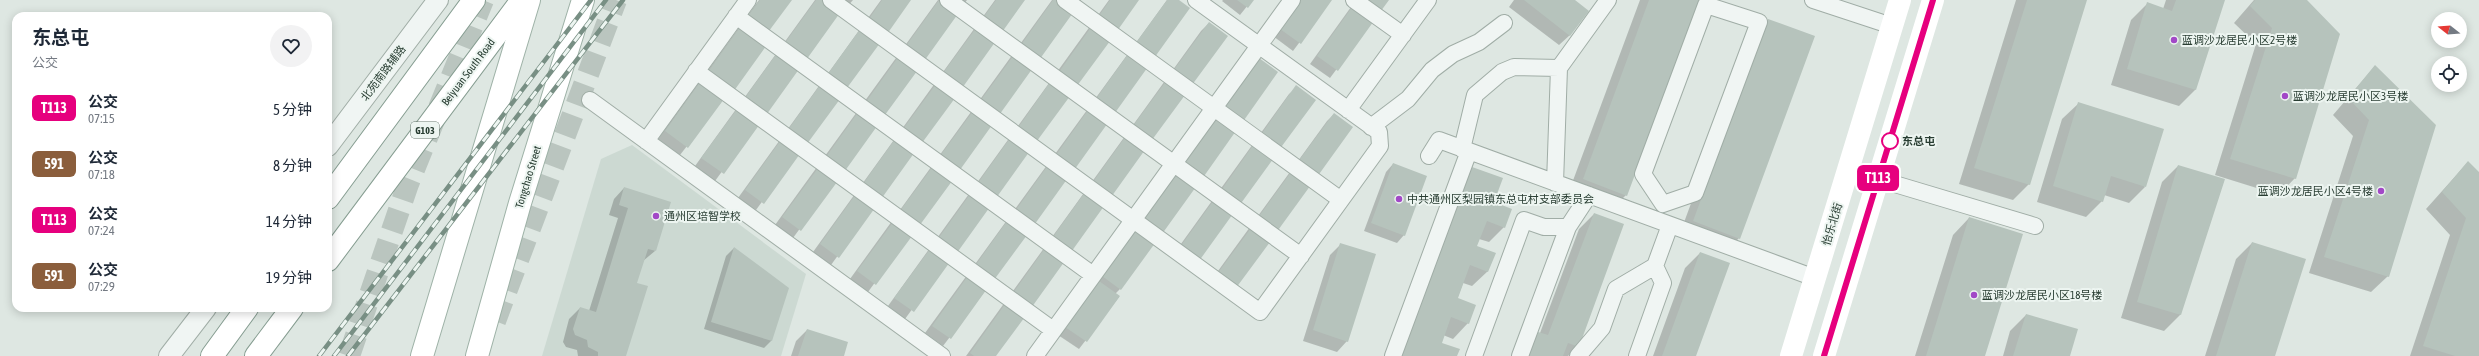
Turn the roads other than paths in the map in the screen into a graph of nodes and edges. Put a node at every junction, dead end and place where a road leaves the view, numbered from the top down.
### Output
1 (438, 0) edge
2 (474, 0) edge
3 (522, 0) edge
4 (529, 0) edge
5 (583, 0) edge
6 (748, 0) edge
7 (831, 0) edge
8 (948, 0) edge
9 (1065, 0) edge
10 (1196, 0) edge
11 (1292, 0) edge
12 (1354, 0) edge
13 (1428, 0) edge
14 (1608, 0) edge
15 (1813, 0) edge
16 (1900, 0) edge
17 (1933, 0) edge
18 (736, 16) junction
19 (1504, 23) dead end
20 (1892, 26) junction
21 (1402, 35) junction
22 (1259, 45) junction
23 (1559, 68) junction
24 (696, 71) junction
25 (590, 100) dead end
26 (1214, 108) junction
27 (1348, 110) junction
28 (1371, 127) junction
29 (332, 141) edge
30 (646, 141) junction
31 (1465, 150) junction
32 (1429, 156) dead end
33 (1174, 164) junction
34 (1878, 179) junction
35 (1555, 183) junction
36 (332, 193) edge
37 (1589, 196) junction
38 (1341, 200) junction
39 (1663, 204) junction
40 (1133, 219) junction
41 (1664, 223) junction
42 (2035, 226) dead end
43 (1568, 227) junction
44 (332, 255) edge
45 (1301, 256) junction
46 (1655, 266) junction
47 (1093, 275) junction
48 (1815, 278) junction
49 (203, 312) edge
50 (244, 312) edge
51 (289, 312) edge
52 (1053, 330) junction
53 (170, 356) edge
54 (212, 356) edge
55 (256, 356) edge
56 (422, 356) edge
57 (477, 356) edge
58 (942, 356) edge
59 (1034, 356) edge
60 (1393, 356) edge
61 (1474, 356) edge
62 (1520, 356) edge
63 (1578, 356) edge
64 (1637, 356) edge
65 (1791, 356) edge
66 (1824, 356) edge

1 - 29 street, 北苑南路辅路
2 - 36 main road
3 - 44 main road, Beiyuan South Road / G103
4 - 56 main road
5 - 57 main road, Tongchao Street
6 - 18 street
7 - 40 street
8 - 33 street
9 - 26 street
10 - 22 street
11 - 22 street
12 - 21 street
13 - 21 street
14 - 23 street
15 - 20 street
16 - 20 main road, 怡乐北街
17 - 34 main road
18 - 24 street
18 - 47 street
19 - 28 street
20 - 48 main road, 怡乐北街
21 - 27 street
22 - 26 street
22 - 27 street
23 - 31 street
23 - 35 street
24 - 30 street
24 - 52 street
25 - 30 street
26 - 33 street
26 - 38 street
27 - 28 street
28 - 38 street
30 - 58 street
31 - 32 street
31 - 35 street
31 - 60 street
33 - 40 street
33 - 45 street
34 - 42 street
34 - 66 main road
35 - 37 street
37 - 41 street
37 - 43 street
38 - 45 street
39 - 39 street
39 - 41 street
40 - 45 street
40 - 47 street
41 - 46 street
41 - 48 street
43 - 61 street
43 - 62 street
46 - 63 street
46 - 64 street
47 - 52 street
48 - 65 main road, 怡乐北街
49 - 53 street
50 - 54 main road
51 - 55 main road
52 - 59 street

